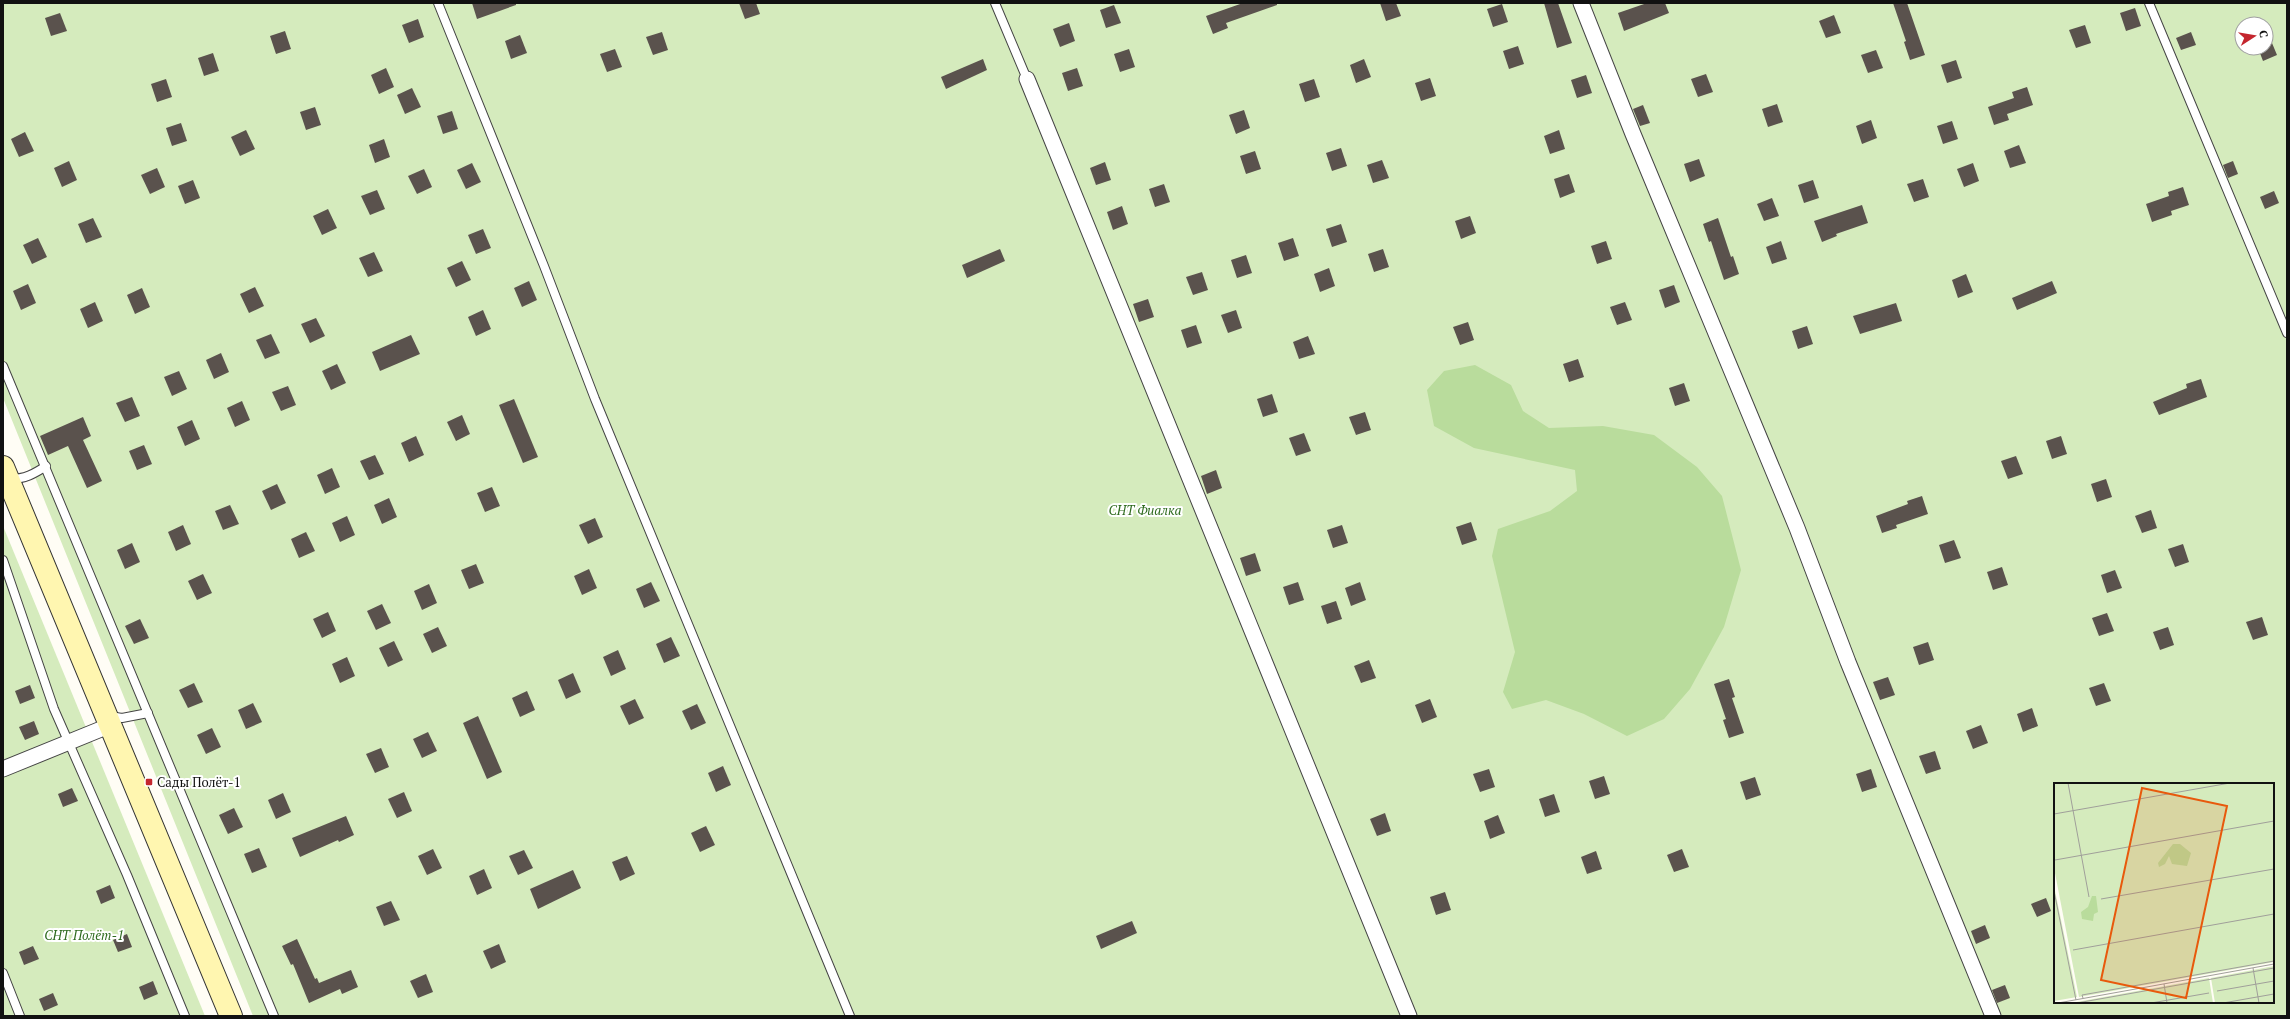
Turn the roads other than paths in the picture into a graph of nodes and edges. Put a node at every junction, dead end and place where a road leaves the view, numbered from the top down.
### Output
1 (438, 3) edge
2 (995, 3) edge
3 (1581, 3) edge
4 (2149, 3) edge
5 (1027, 79) joint
6 (2287, 333) edge
7 (3, 366) edge
8 (46, 466) junction
9 (5, 473) edge
10 (3, 560) edge
11 (148, 713) junction
12 (109, 721) junction
13 (70, 743) junction
14 (3, 769) edge
15 (3, 973) edge
16 (20, 1016) edge
17 (185, 1016) edge
18 (231, 1016) edge
19 (274, 1016) edge
20 (850, 1016) edge
21 (1409, 1016) edge
22 (1993, 1016) edge

1 - 20 lane
2 - 5 lane
3 - 22 street
4 - 6 lane
5 - 21 street
7 - 8 lane
8 - 9 lane
8 - 11 lane
9 - 12 street
10 - 13 lane
11 - 12 lane
11 - 19 lane
12 - 13 street
12 - 18 street
13 - 14 street
13 - 17 lane
15 - 16 lane

